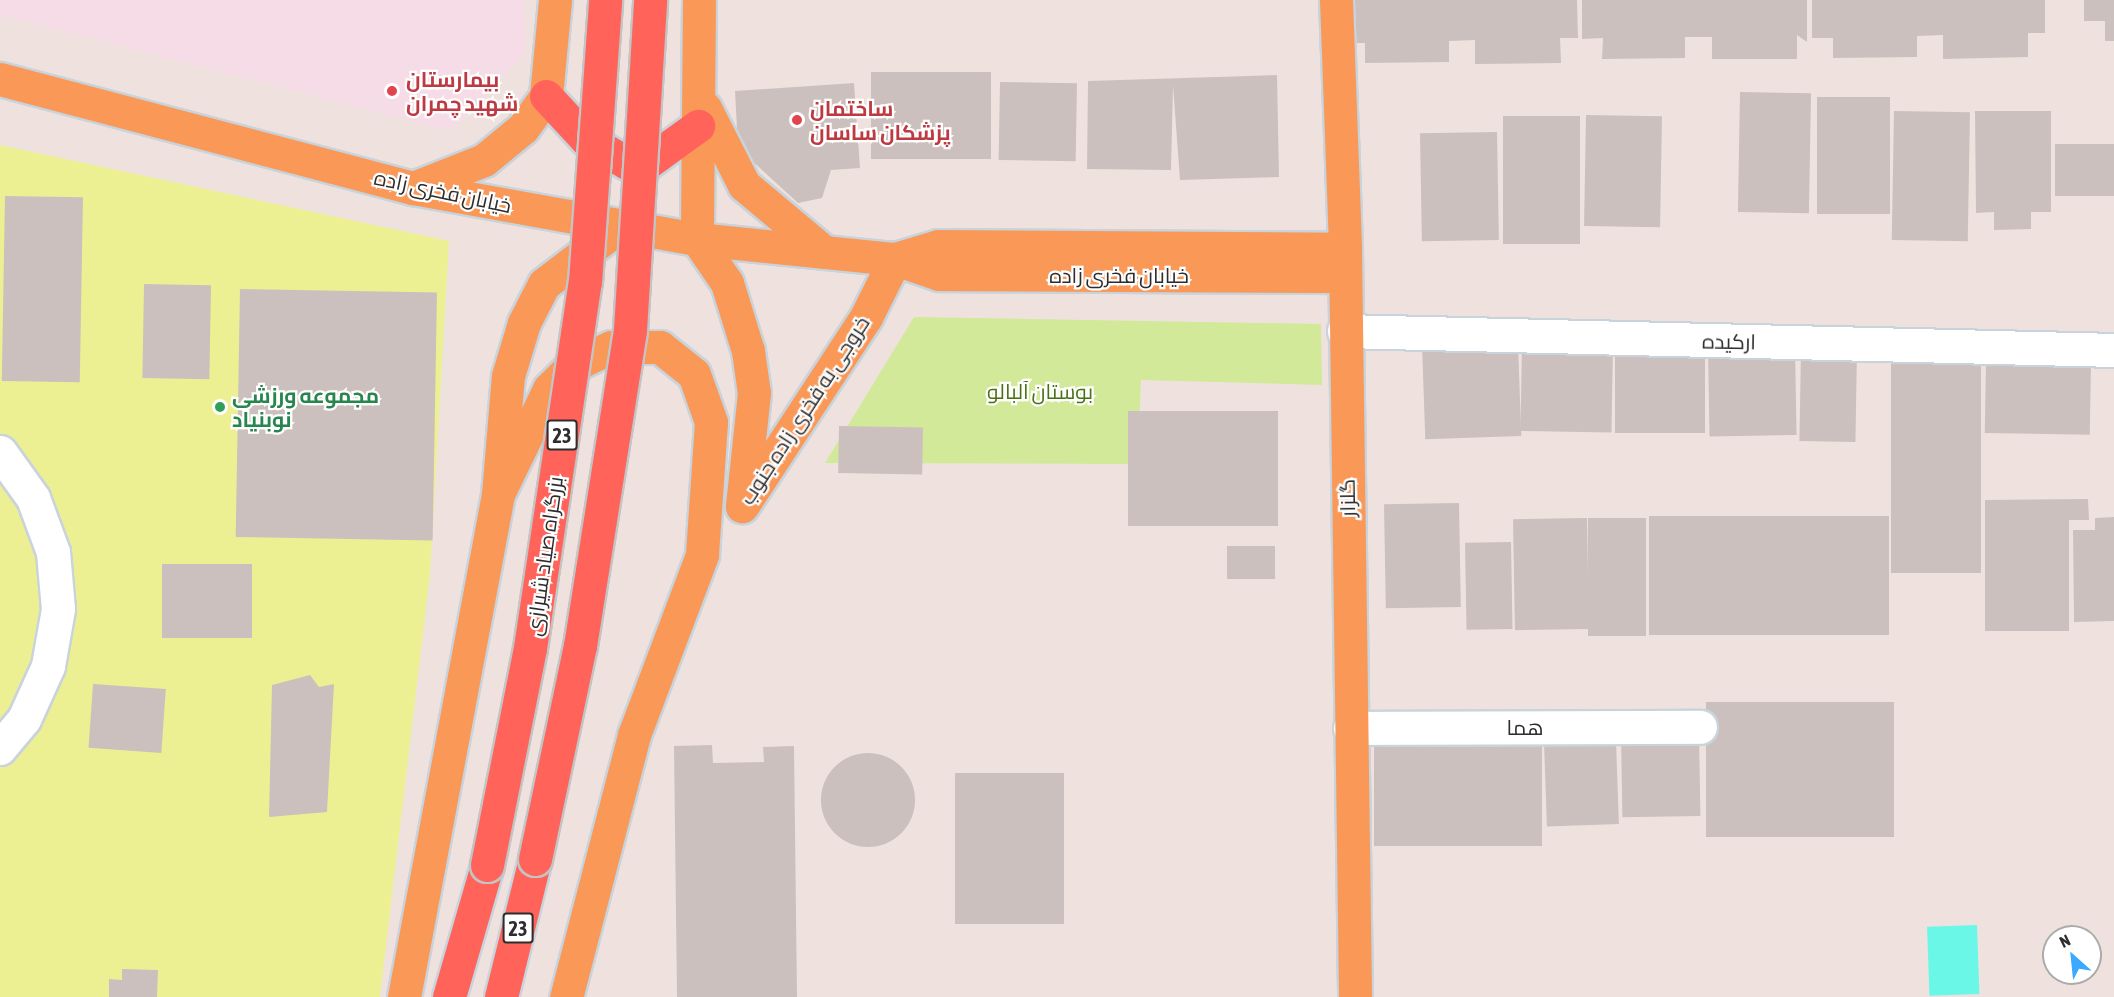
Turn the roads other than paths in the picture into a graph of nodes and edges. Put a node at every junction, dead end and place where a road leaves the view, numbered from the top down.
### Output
1 (555, 0) edge
2 (605, 0) edge
3 (650, 0) edge
4 (699, 0) edge
5 (1336, 0) edge
6 (0, 79) edge
7 (699, 90) junction
8 (546, 96) junction
9 (698, 126) junction
10 (413, 188) junction
11 (624, 226) junction
12 (697, 239) junction
13 (825, 253) junction
14 (895, 259) junction
15 (1345, 263) junction
16 (1344, 331) junction
17 (2114, 350) edge
18 (0, 452) edge
19 (498, 494) junction
20 (742, 506) junction
21 (702, 555) junction
22 (1700, 727) dead end
23 (1350, 728) junction
24 (0, 748) edge
25 (404, 997) edge
26 (449, 997) edge
27 (501, 997) edge
28 (566, 997) edge
29 (1355, 997) edge

1 - 8 main road
2 - 26 highway, بزرگراه صیاد شیرازی / 23, bridge
3 - 27 highway, 23, bridge
4 - 7 main road
5 - 15 main road, گلزار
6 - 10 main road, خیابان فخری زاده
7 - 9 main road
7 - 13 main road
8 - 9 highway
8 - 10 main road
9 - 12 main road
10 - 11 main road, خیابان فخری زاده
11 - 12 main road, خیابان فخری زاده
11 - 19 main road
12 - 13 main road, خیابان فخری زاده
12 - 20 main road
13 - 14 main road, خیابان فخری زاده
14 - 15 main road, خیابان فخری زاده
14 - 20 main road, خروجی به فخری زاده جنوب
15 - 16 main road, گلزار
16 - 17 street, ارکیده
16 - 23 main road, گلزار
18 - 24 street
19 - 21 main road
19 - 25 main road
20 - 21 main road, خروجی به فخری زاده جنوب
21 - 28 main road
22 - 23 street, هما
23 - 29 main road, گلزار

